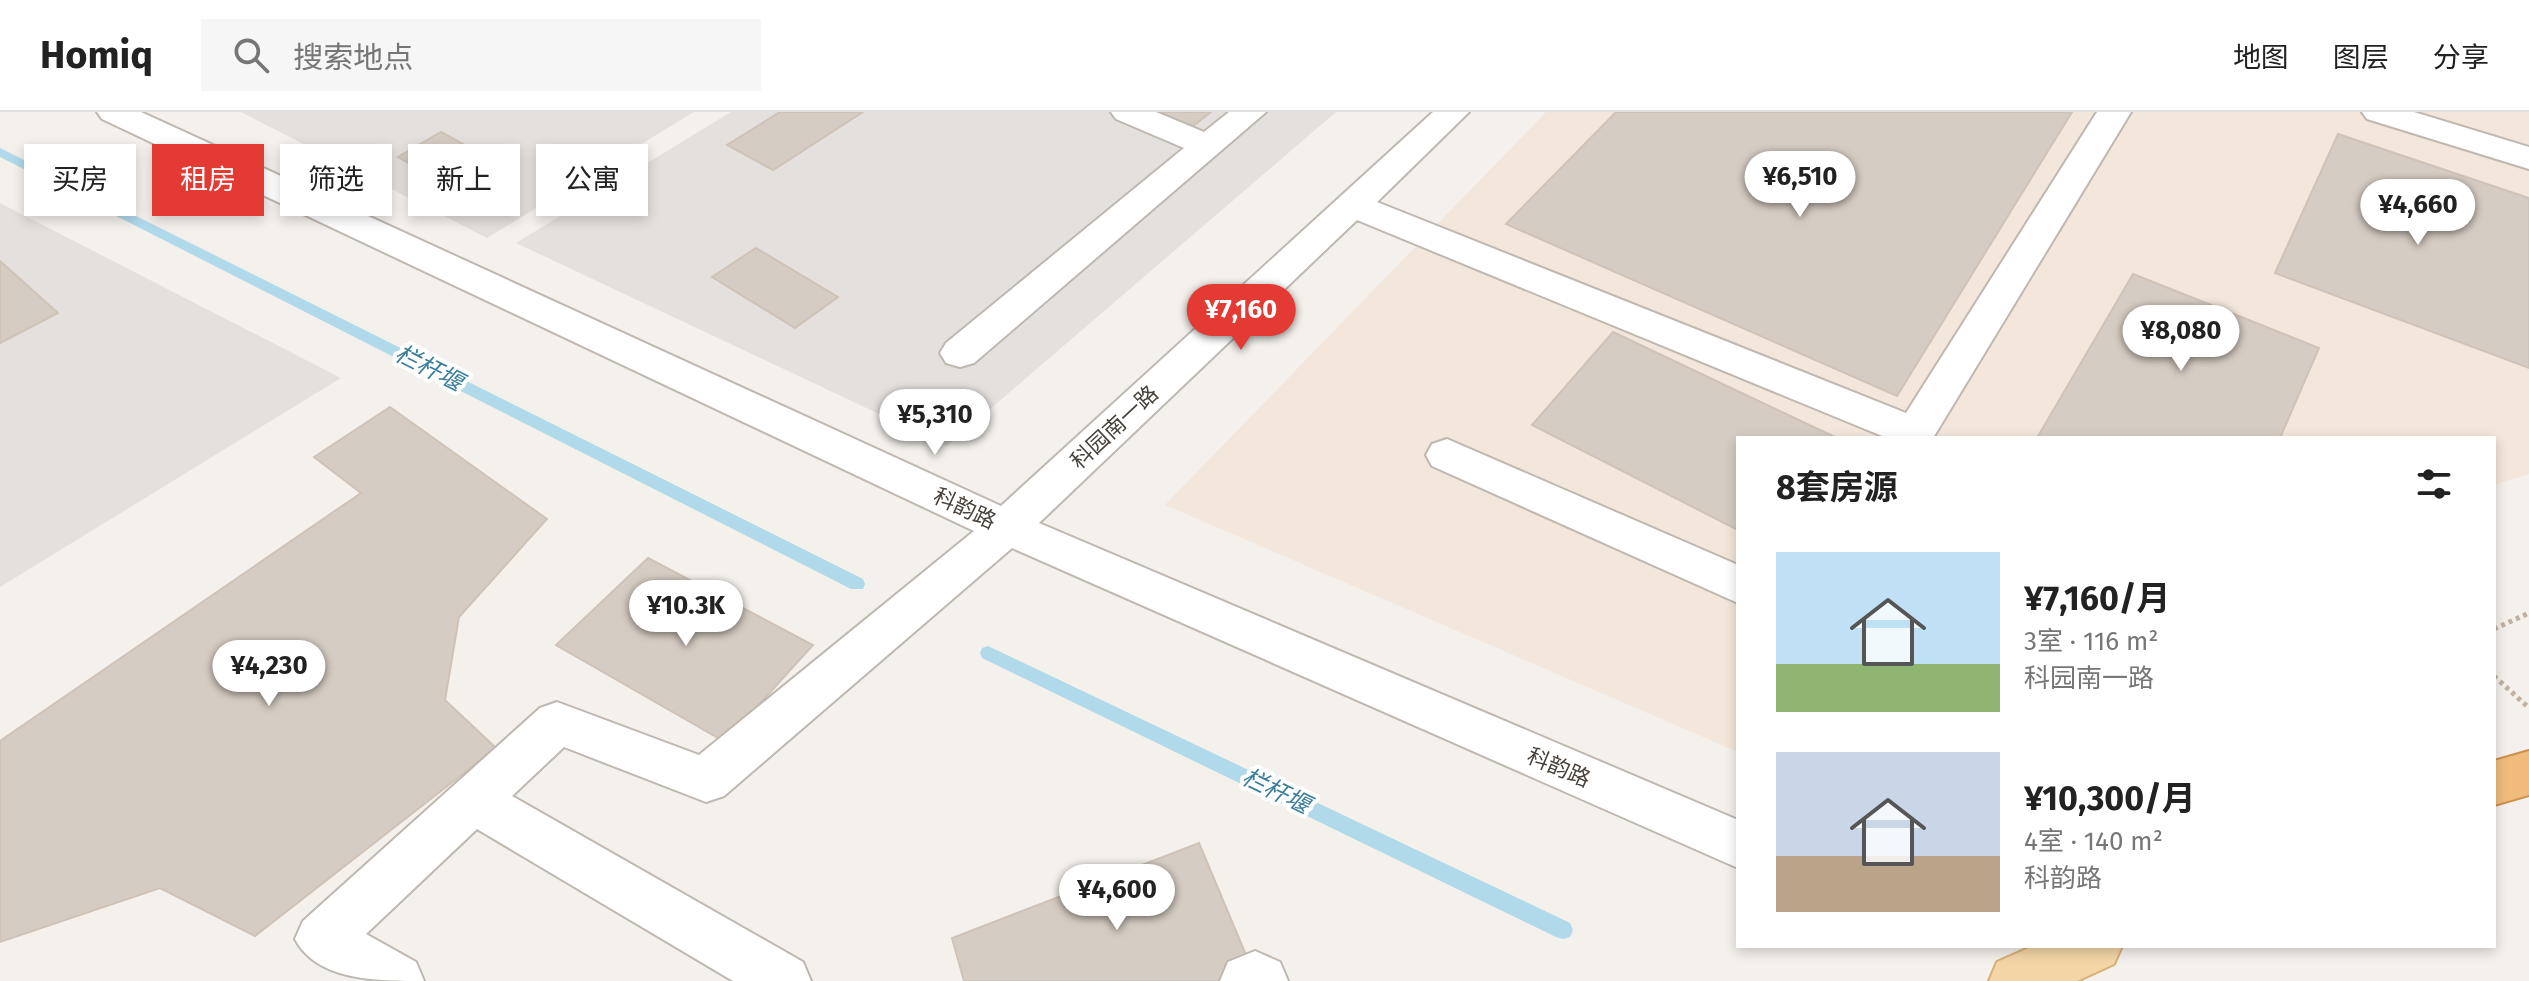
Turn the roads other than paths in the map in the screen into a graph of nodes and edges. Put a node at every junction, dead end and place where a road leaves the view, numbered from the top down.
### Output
1 (114, 112) edge
2 (1128, 112) edge
3 (1249, 112) edge
4 (1452, 112) edge
5 (2114, 112) edge
6 (2379, 112) edge
7 (1208, 146) junction
8 (2529, 158) edge
9 (1353, 205) junction
10 (960, 353) dead end
11 (1913, 435) edge
12 (1447, 455) dead end
13 (996, 536) junction
14 (1736, 584) edge
15 (2529, 754) edge
16 (2496, 769) edge
17 (2529, 773) edge
18 (2496, 782) edge
19 (473, 800) junction
20 (1736, 843) edge
21 (2090, 948) edge
22 (397, 981) edge
23 (784, 981) edge
24 (1247, 981) edge
25 (1261, 981) edge
26 (2016, 981) edge

1 - 13 street, 科韵路
2 - 7 street
3 - 7 street
4 - 9 street, 科园南一路
5 - 11 street
6 - 8 street
7 - 10 street
9 - 11 street
9 - 13 street, 科园南一路
12 - 14 street
13 - 19 street, 科园南一路
13 - 20 street, 科韵路
15 - 16 main road
17 - 18 highway
19 - 22 street
19 - 23 street
21 - 26 main road
24 - 25 street

